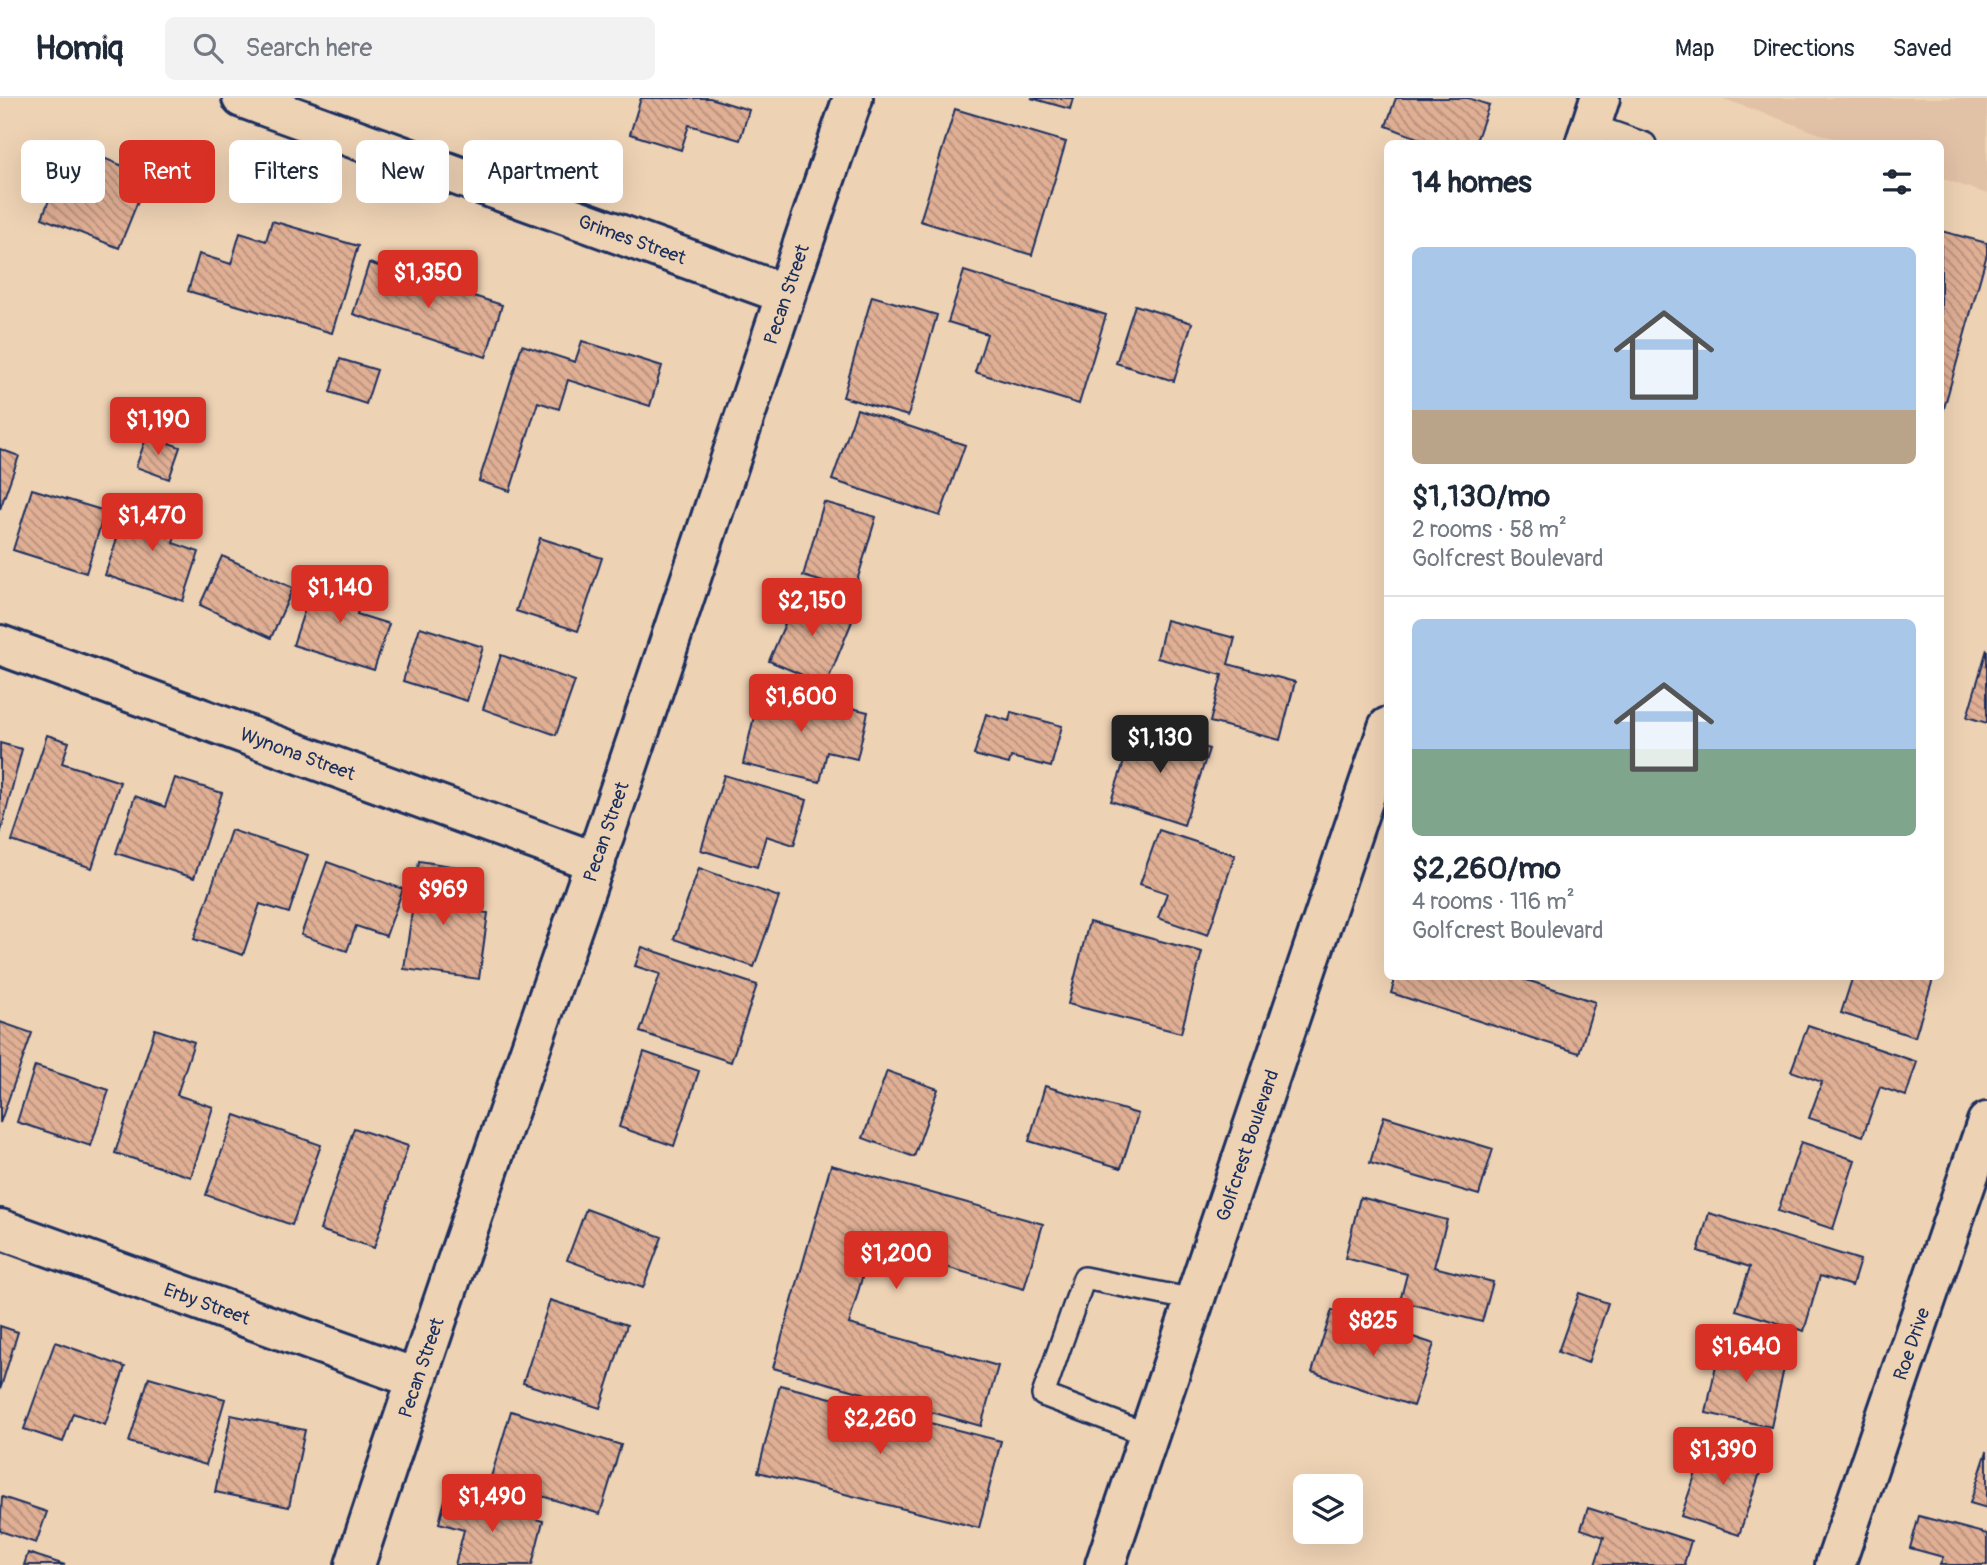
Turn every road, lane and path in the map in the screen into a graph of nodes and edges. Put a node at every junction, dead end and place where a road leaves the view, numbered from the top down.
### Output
1 (242, 98) edge
2 (853, 98) edge
3 (1592, 122) edge
4 (1635, 140) edge
5 (785, 294) junction
6 (0, 645) edge
7 (1384, 739) edge
8 (596, 862) junction
9 (1987, 1122) edge
10 (0, 1229) edge
11 (1194, 1300) junction
12 (415, 1378) junction
13 (1149, 1434) junction
14 (355, 1565) edge
15 (1105, 1565) edge
16 (1835, 1565) edge

1 - 5 street, Grimes Street
2 - 5 street, Pecan Street
3 - 4 lane
5 - 8 street, Pecan Street
6 - 8 street, Wynona Street
7 - 11 street, Golfcrest Boulevard
8 - 12 street, Pecan Street
9 - 16 street, Roe Drive
10 - 12 street, Erby Street
11 - 13 street, Golfcrest Boulevard
11 - 13 lane
12 - 14 street, Pecan Street
13 - 15 street, Golfcrest Boulevard

